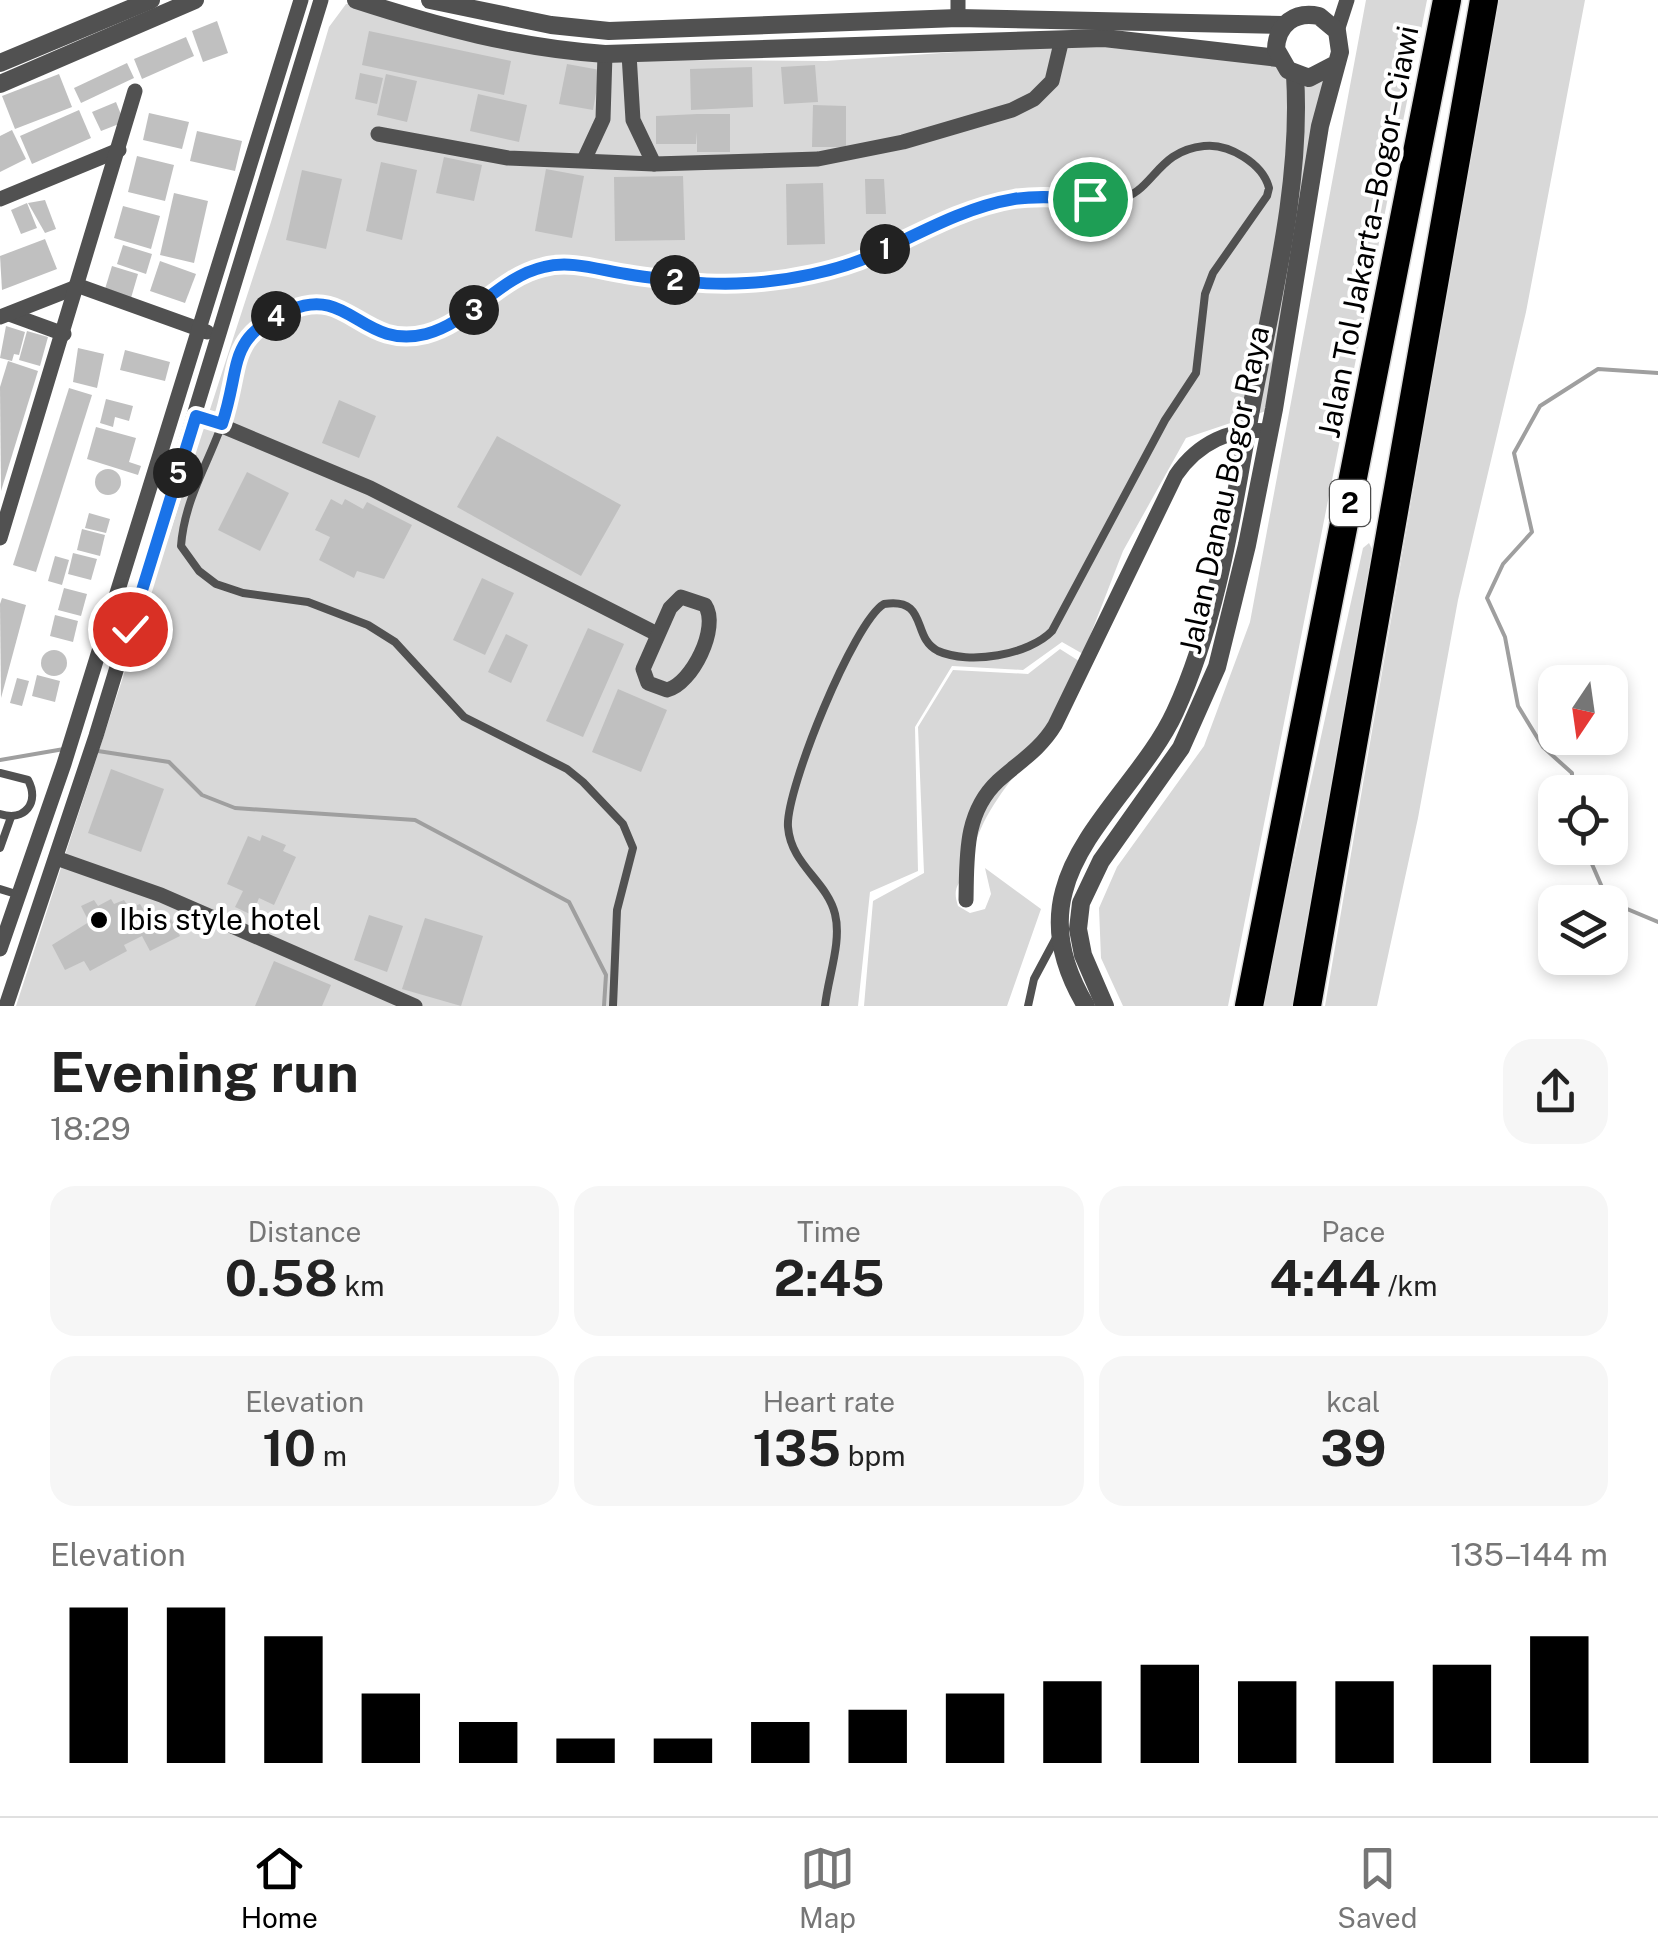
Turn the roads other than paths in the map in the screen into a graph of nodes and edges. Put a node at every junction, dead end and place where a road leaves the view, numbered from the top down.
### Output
1 (150, 0) edge
2 (195, 0) edge
3 (301, 0) edge
4 (320, 0) edge
5 (356, 0) edge
6 (430, 0) edge
7 (1347, 0) edge
8 (1434, 0) edge
9 (1447, 0) edge
10 (1484, 0) edge
11 (958, 9) edge
12 (114, 25) junction
13 (1283, 25) junction
14 (1337, 31) junction
15 (1062, 39) junction
16 (605, 54) junction
17 (629, 54) junction
18 (1278, 58) junction
19 (0, 63) edge
20 (1334, 66) junction
21 (1294, 75) junction
22 (0, 84) edge
23 (135, 91) dead end
24 (1428, 106) junction
25 (601, 131) junction
26 (636, 133) junction
27 (378, 134) dead end
28 (120, 150) junction
29 (584, 160) junction
30 (654, 164) junction
31 (0, 199) edge
32 (79, 286) junction
33 (5, 315) edge
34 (199, 329) junction
35 (64, 334) junction
36 (218, 336) junction
37 (196, 416) junction
38 (222, 424) junction
39 (1248, 429) junction
40 (1269, 431) junction
41 (0, 538) edge
42 (657, 634) junction
43 (0, 773) edge
44 (0, 814) edge
45 (11, 817) junction
46 (0, 848) edge
47 (56, 858) junction
48 (0, 888) edge
49 (16, 894) junction
50 (966, 900) dead end
51 (5, 916) edge
52 (32, 926) junction
53 (1060, 932) junction
54 (0, 949) edge
55 (6, 1006) edge
56 (415, 1006) edge
57 (613, 1006) edge
58 (825, 1006) edge
59 (1028, 1006) edge
60 (1086, 1006) edge
61 (1105, 1006) edge
62 (1249, 1006) edge
63 (1306, 1006) edge

1 - 12 street
2 - 12 street
3 - 34 street
4 - 36 street
5 - 16 street
6 - 11 street
7 - 14 street
8 - 24 highway
9 - 24 highway, Jalan Tol Jakarta–Bogor–Ciawi / 2
10 - 63 highway, 2
11 - 13 street
12 - 19 street
12 - 22 street
13 - 14 street
13 - 18 street
14 - 20 street
15 - 17 street
15 - 18 street
15 - 30 street
16 - 17 street
16 - 25 street
17 - 26 street
18 - 21 street
20 - 21 street
20 - 40 street, Jalan Danau Bogor Raya
21 - 39 street, Jalan Danau Bogor Raya
23 - 28 street
24 - 62 highway, Jalan Tol Jakarta–Bogor–Ciawi / 2
25 - 26 street
25 - 29 street
26 - 30 street
27 - 29 street
28 - 31 street
28 - 32 street
29 - 30 street
32 - 33 street
32 - 34 street
32 - 35 street
33 - 35 street
34 - 36 street
34 - 49 street
35 - 41 street
36 - 37 street
37 - 38 street
37 - 47 street
38 - 42 street
38 - 57 lane
38 - 58 lane
39 - 40 street
39 - 50 street
39 - 53 street, Jalan Danau Bogor Raya
40 - 61 street, Jalan Danau Bogor Raya
42 - 42 street
43 - 45 lane
44 - 45 lane
45 - 46 lane
47 - 52 street
47 - 56 street
48 - 49 lane
49 - 51 street
51 - 52 street
51 - 54 street
52 - 55 street
53 - 59 lane
53 - 60 street, Jalan Danau Bogor Raya

